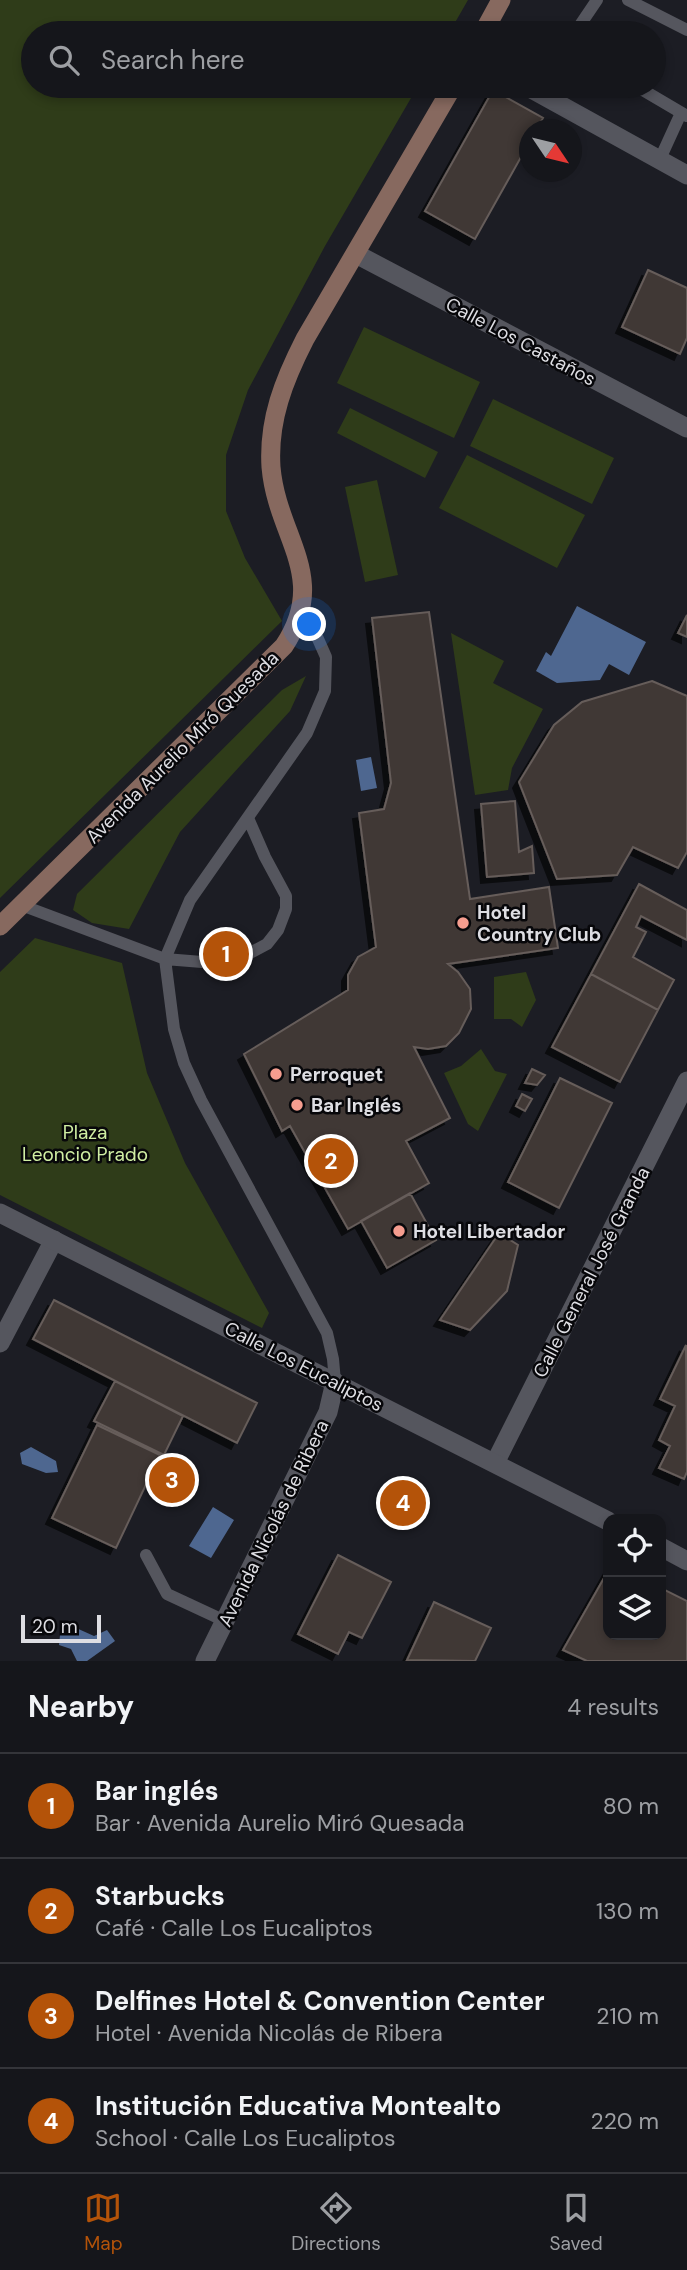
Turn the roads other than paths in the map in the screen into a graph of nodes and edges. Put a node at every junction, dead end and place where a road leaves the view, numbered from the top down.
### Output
1 (501, 0) edge
2 (597, 0) edge
3 (628, 0) edge
4 (490, 21) edge
5 (584, 21) edge
6 (687, 30) edge
7 (446, 98) edge
8 (548, 98) edge
9 (656, 98) edge
10 (684, 115) edge
11 (660, 159) junction
12 (687, 175) edge
13 (356, 254) junction
14 (687, 428) edge
15 (303, 604) junction
16 (248, 818) junction
17 (21, 905) junction
18 (0, 926) edge
19 (165, 959) junction
20 (687, 1082) edge
21 (0, 1213) edge
22 (54, 1240) junction
23 (0, 1343) edge
24 (335, 1382) junction
25 (495, 1463) junction
26 (603, 1518) edge
27 (666, 1550) edge
28 (146, 1555) dead end
29 (687, 1561) edge
30 (225, 1621) junction
31 (205, 1661) edge

1 - 4 main road
2 - 5 lane
3 - 6 lane
7 - 13 main road, Avenida Aurelio Miró Quesada
8 - 11 street
9 - 10 lane
10 - 11 lane
11 - 12 street
13 - 14 street, Calle Los Castaños
13 - 15 main road, Avenida Aurelio Miró Quesada
15 - 16 lane
15 - 17 main road, Avenida Aurelio Miró Quesada
16 - 19 lane
16 - 19 lane
17 - 18 main road, Avenida Aurelio Miró Quesada
17 - 19 lane
19 - 24 lane
20 - 25 street, Calle General José Granda
21 - 22 street, Calle Los Eucaliptos
22 - 23 street
22 - 24 street, Calle Los Eucaliptos
24 - 25 street, Calle Los Eucaliptos
24 - 30 street, Avenida Nicolás de Ribera
25 - 26 street, Calle Los Eucaliptos
27 - 29 street
28 - 30 lane
30 - 31 street, Avenida Nicolás de Ribera

